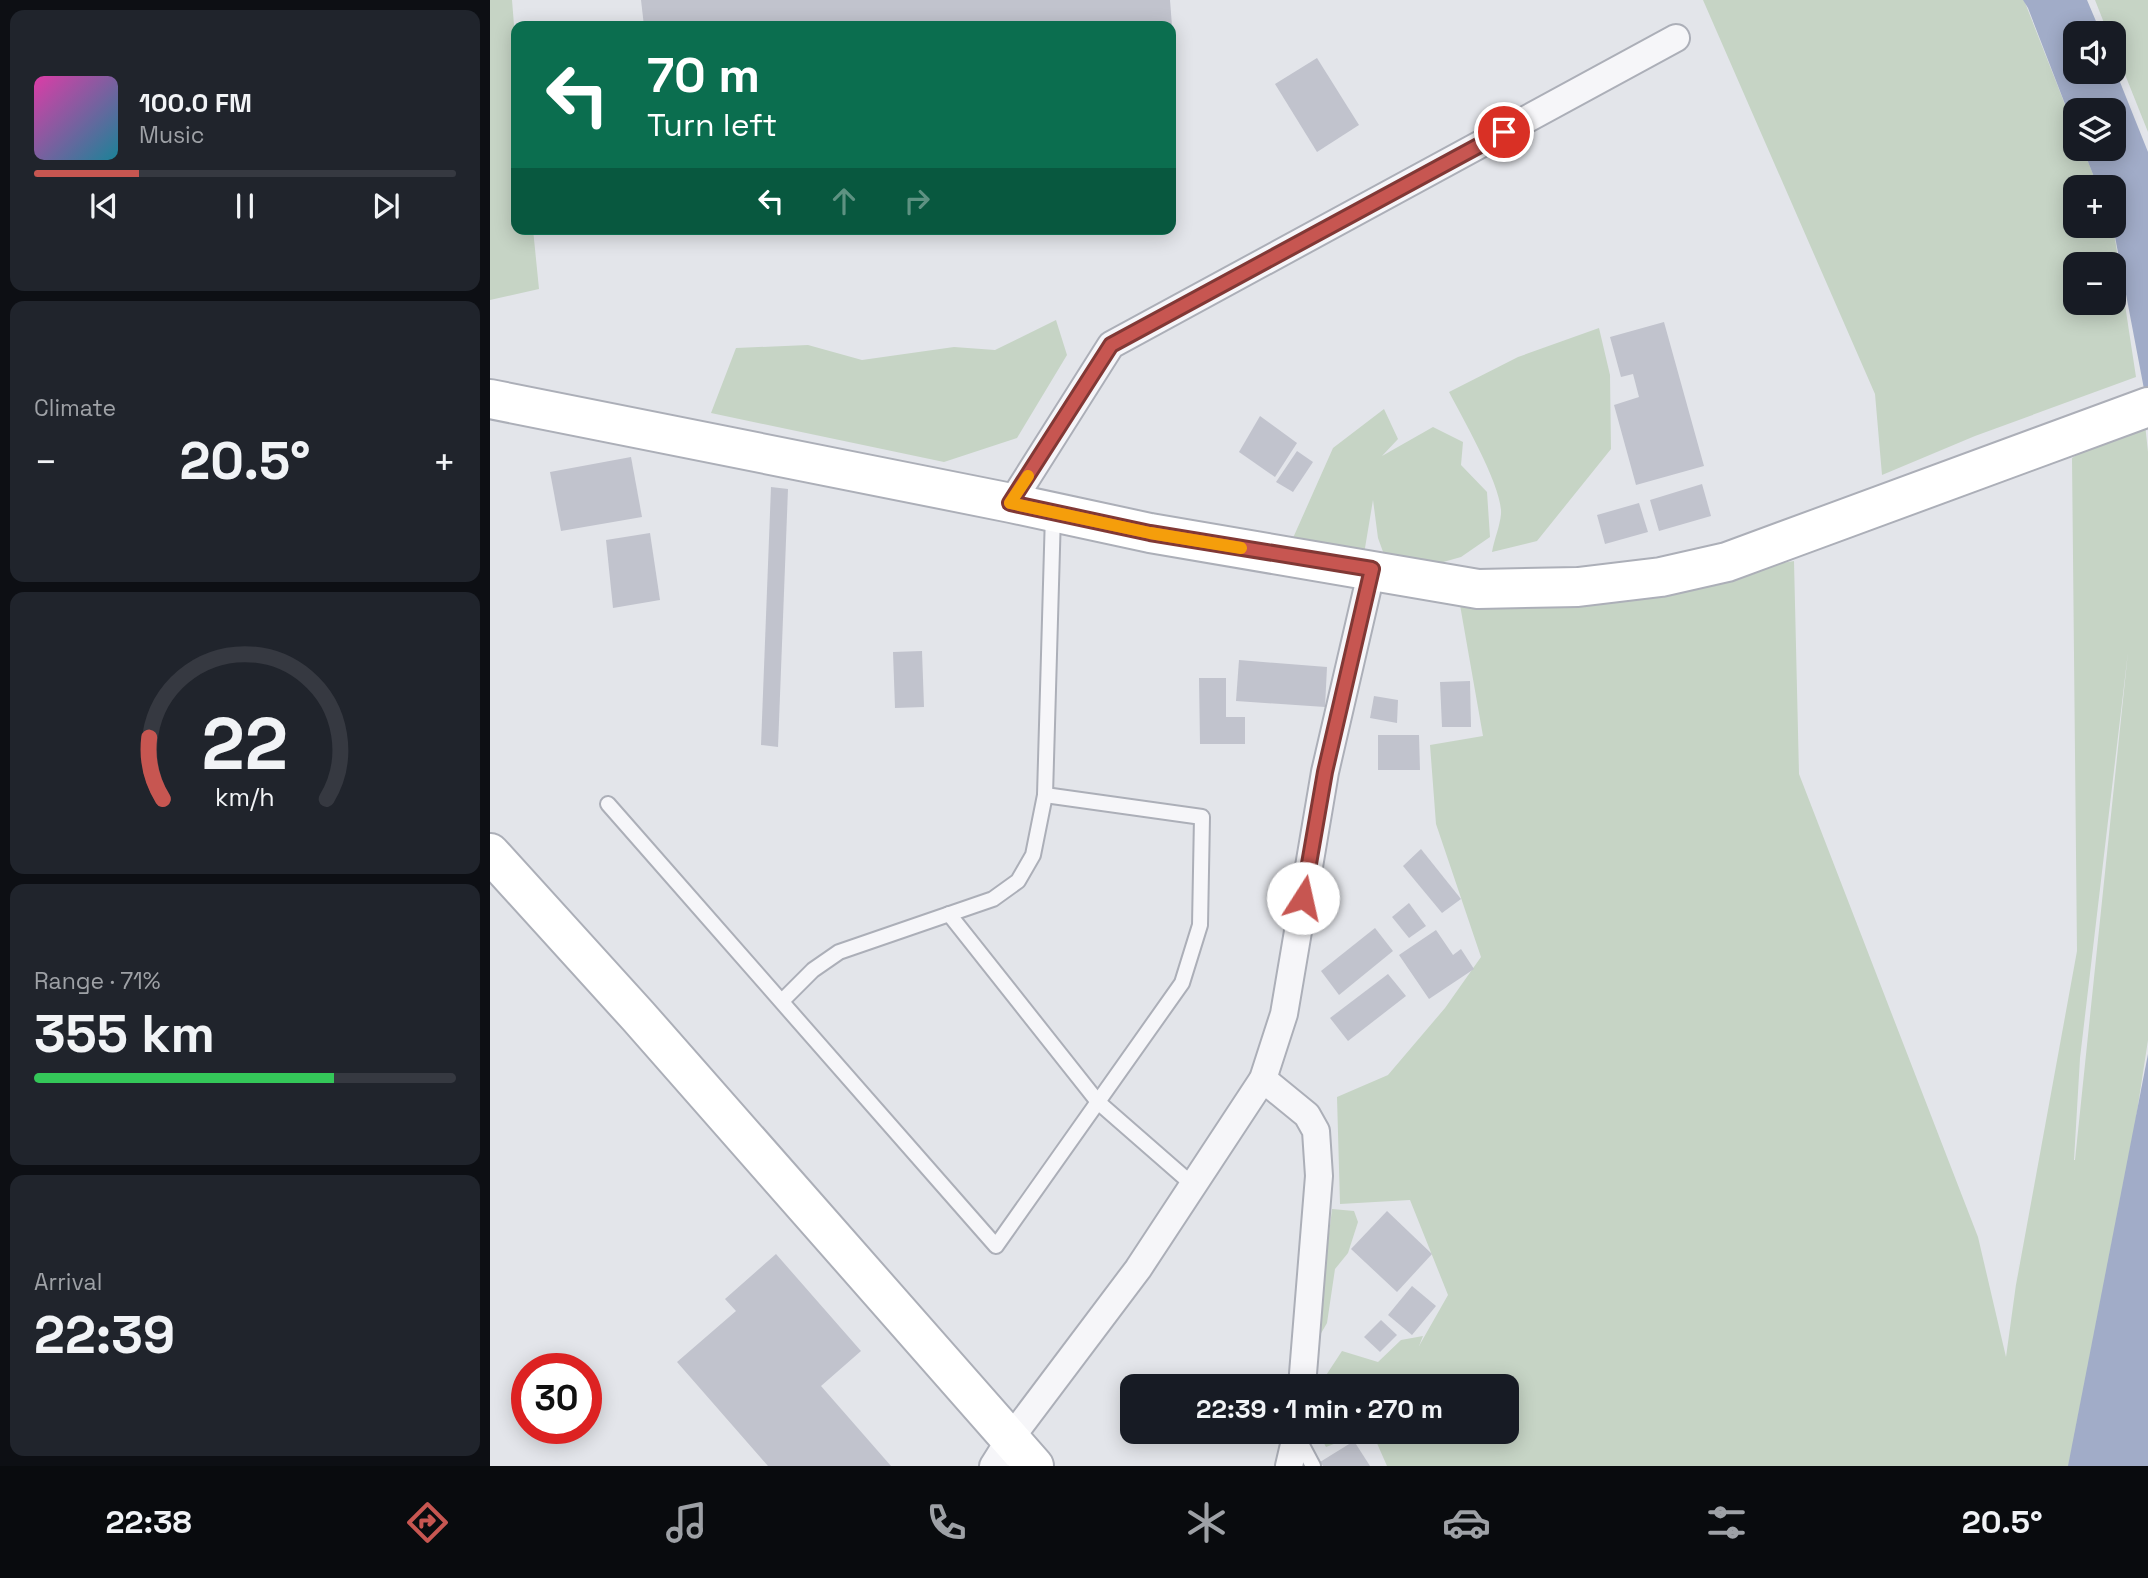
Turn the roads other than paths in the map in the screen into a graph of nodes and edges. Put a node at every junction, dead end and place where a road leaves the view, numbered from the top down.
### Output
1 (1676, 38) dead end
2 (490, 399) edge
3 (2148, 407) edge
4 (1010, 503) junction
5 (1053, 512) junction
6 (1372, 569) junction
7 (1045, 795) junction
8 (608, 804) dead end
9 (490, 853) edge
10 (948, 915) junction
11 (782, 1001) junction
12 (1263, 1079) junction
13 (1098, 1102) junction
14 (1192, 1185) junction
15 (1303, 1374) edge
16 (1294, 1444) edge
17 (1302, 1444) edge
18 (1012, 1457) edge
19 (1289, 1466) edge
20 (1313, 1466) edge

1 - 4 street
2 - 4 street
3 - 6 street
4 - 5 street
5 - 6 street
5 - 7 lane
6 - 12 street
7 - 10 lane
7 - 13 lane
8 - 11 lane
9 - 18 street
10 - 11 lane
10 - 13 lane
11 - 13 lane
12 - 14 street
12 - 15 street
13 - 14 lane
14 - 18 street
16 - 19 street
17 - 20 lane

